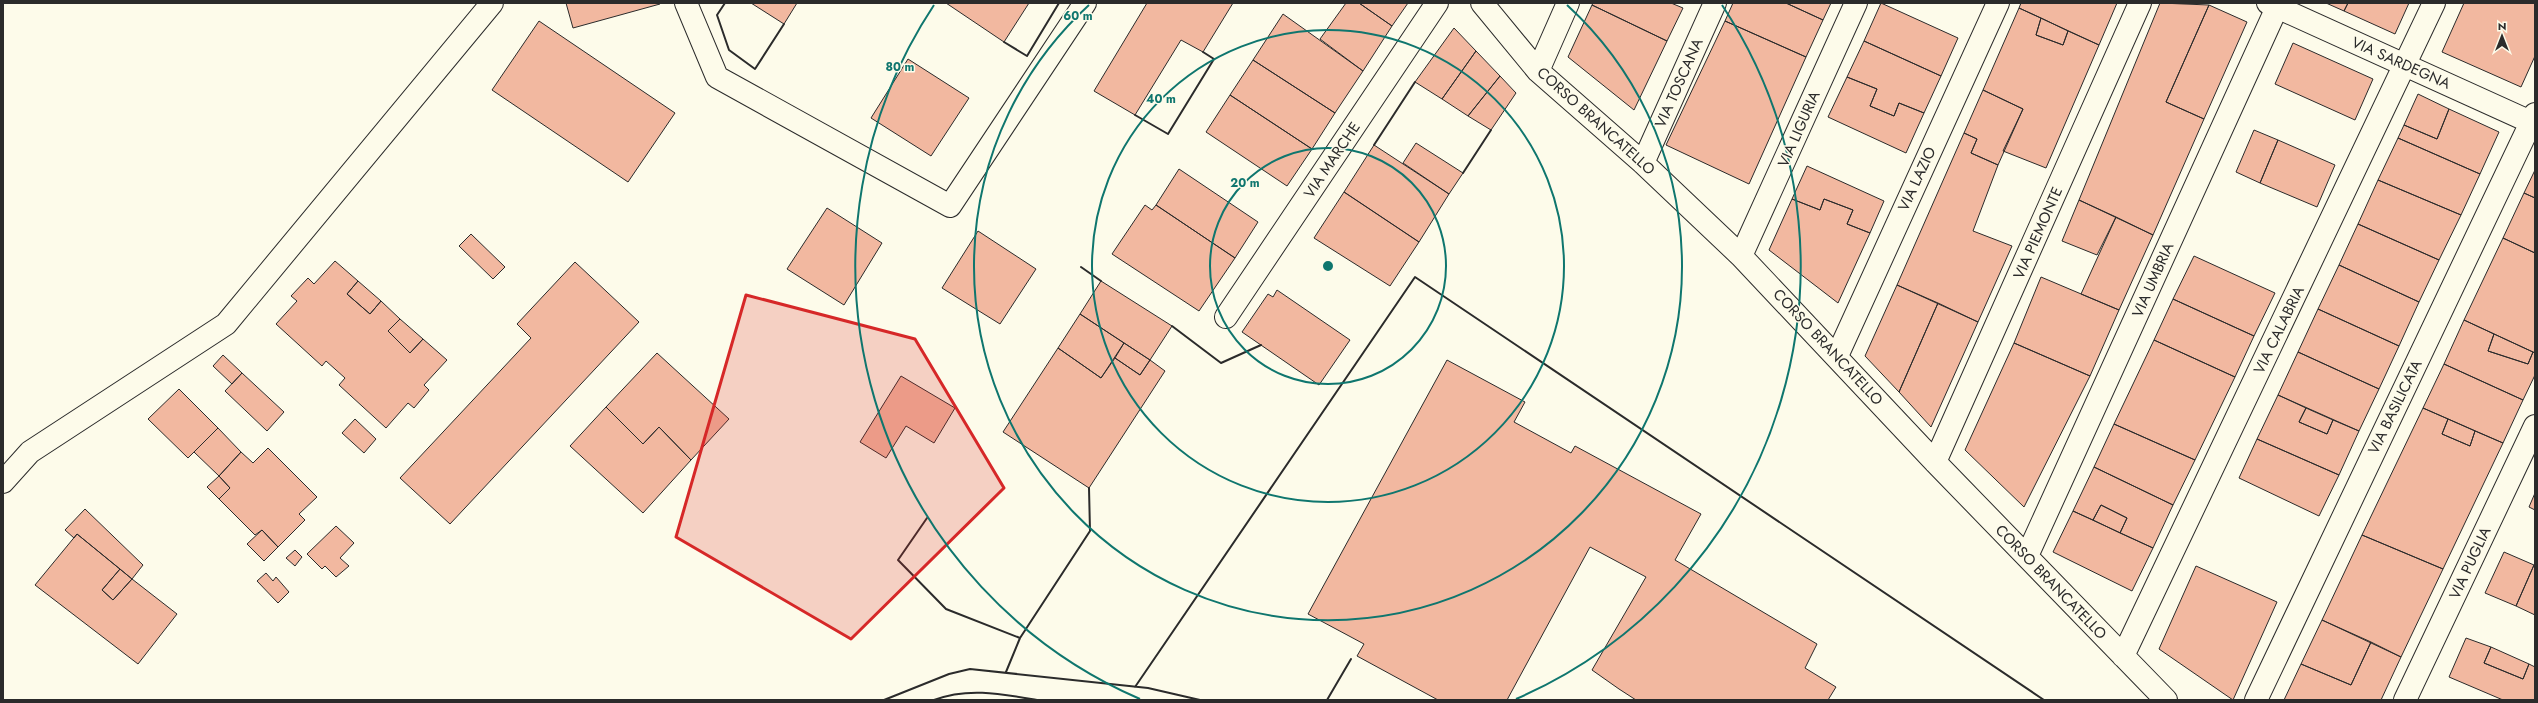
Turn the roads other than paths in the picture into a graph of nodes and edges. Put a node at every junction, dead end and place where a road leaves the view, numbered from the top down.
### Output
1 (492, 3) edge
2 (686, 3) edge
3 (1085, 3) edge
4 (1437, 3) edge
5 (1482, 3) edge
6 (1568, 3) edge
7 (1715, 3) edge
8 (1856, 3) edge
9 (1998, 3) edge
10 (2140, 3) edge
11 (2434, 3) edge
12 (2275, 4) edge
13 (2406, 65) junction
14 (1538, 72) junction
15 (2534, 120) edge
16 (1643, 163) junction
17 (1741, 256) junction
18 (1226, 317) dead end
19 (1837, 356) junction
20 (2535, 426) edge
21 (1935, 462) junction
22 (3, 482) edge
23 (2027, 556) junction
24 (2123, 656) junction
25 (2166, 700) edge
26 (2256, 700) edge
27 (2405, 700) edge

1 - 22 street
2 - 3 street
4 - 18 street, VIA MARCHE
5 - 14 street, CORSO BRANCATELLO
6 - 14 street
7 - 16 street, VIA TOSCANA
8 - 17 street, VIA LIGURIA
9 - 19 street, VIA LAZIO
10 - 21 street, VIA PIEMONTE
11 - 13 street, VIA CALABRIA
12 - 13 street, VIA SARDEGNA
12 - 23 street, VIA UMBRIA
13 - 15 street, VIA SARDEGNA
13 - 24 street, VIA CALABRIA
14 - 16 street, CORSO BRANCATELLO
15 - 26 street, VIA BASILICATA
16 - 17 street, CORSO BRANCATELLO
17 - 19 street, CORSO BRANCATELLO
19 - 21 street, CORSO BRANCATELLO
20 - 27 street, VIA PUGLIA
21 - 23 street, CORSO BRANCATELLO
23 - 24 street, CORSO BRANCATELLO
24 - 25 street, CORSO BRANCATELLO

